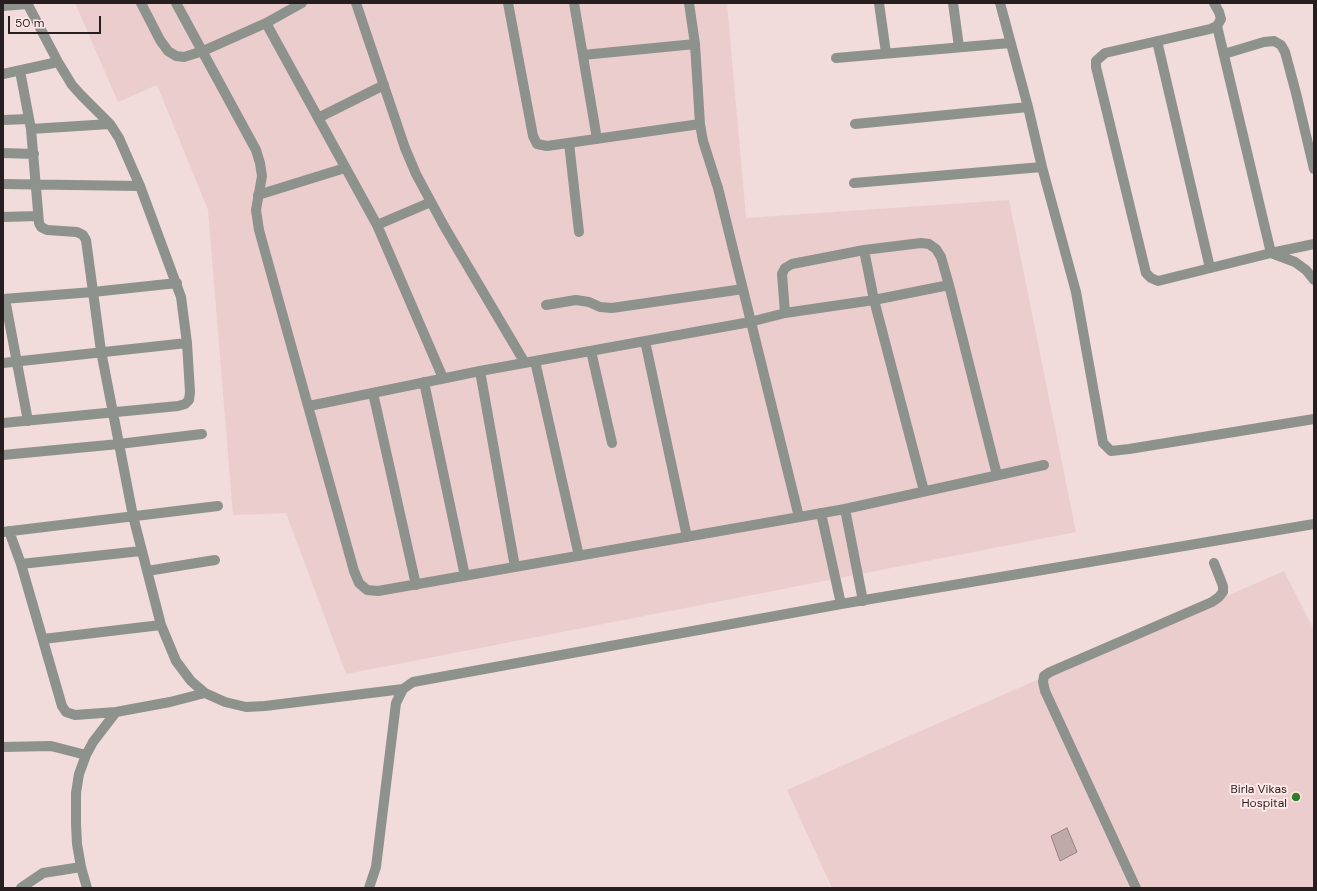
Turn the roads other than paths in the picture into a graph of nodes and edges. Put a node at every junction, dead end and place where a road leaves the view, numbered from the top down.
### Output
1 (27, 3) edge
2 (141, 3) edge
3 (176, 3) edge
4 (302, 3) edge
5 (356, 3) edge
6 (508, 3) edge
7 (574, 3) edge
8 (689, 3) edge
9 (879, 3) edge
10 (953, 3) edge
11 (1000, 3) edge
12 (1216, 4) edge
13 (3, 6) edge
14 (266, 23) junction
15 (1217, 26) junction
16 (1157, 42) junction
17 (1010, 43) junction
18 (695, 44) junction
19 (959, 47) junction
20 (203, 51) junction
21 (886, 53) junction
22 (1224, 54) junction
23 (583, 55) junction
24 (836, 58) dead end
25 (58, 62) junction
26 (20, 71) junction
27 (3, 74) edge
28 (384, 85) junction
29 (1028, 107) junction
30 (318, 118) junction
31 (29, 119) junction
32 (3, 120) edge
33 (110, 124) junction
34 (700, 124) junction
35 (855, 124) dead end
36 (31, 129) junction
37 (597, 139) junction
38 (569, 143) junction
39 (3, 153) edge
40 (34, 154) junction
41 (1042, 167) junction
42 (345, 168) junction
43 (1314, 169) edge
44 (854, 183) dead end
45 (3, 184) edge
46 (37, 185) junction
47 (140, 186) junction
48 (258, 195) junction
49 (431, 202) junction
50 (38, 216) junction
51 (3, 217) edge
52 (377, 225) junction
53 (579, 232) dead end
54 (1314, 244) edge
55 (864, 250) junction
56 (1271, 253) junction
57 (1210, 268) junction
58 (1314, 280) edge
59 (177, 283) junction
60 (949, 285) junction
61 (743, 289) junction
62 (93, 292) junction
63 (4, 299) edge
64 (874, 300) junction
65 (546, 305) dead end
66 (785, 313) junction
67 (750, 322) junction
68 (645, 341) junction
69 (187, 343) junction
70 (101, 351) junction
71 (591, 351) junction
72 (16, 361) junction
73 (530, 362) junction
74 (3, 363) edge
75 (480, 371) junction
76 (443, 378) junction
77 (424, 382) junction
78 (373, 393) junction
79 (309, 406) junction
80 (113, 413) junction
81 (1314, 419) edge
82 (28, 421) junction
83 (3, 424) edge
84 (202, 434) dead end
85 (612, 443) dead end
86 (119, 444) junction
87 (3, 455) edge
88 (1044, 465) dead end
89 (997, 475) junction
90 (924, 491) junction
91 (218, 506) dead end
92 (845, 509) junction
93 (821, 513) junction
94 (133, 516) junction
95 (799, 517) junction
96 (1314, 524) edge
97 (6, 531) edge
98 (687, 537) junction
99 (142, 551) junction
100 (579, 556) junction
101 (215, 560) dead end
102 (1214, 563) dead end
103 (21, 564) junction
104 (515, 567) junction
105 (147, 571) junction
106 (465, 576) junction
107 (416, 585) junction
108 (863, 601) junction
109 (841, 604) junction
110 (161, 625) junction
111 (43, 639) junction
112 (403, 689) junction
113 (205, 693) junction
114 (116, 712) junction
115 (3, 747) edge
116 (86, 755) junction
117 (81, 867) junction
118 (21, 888) edge
119 (87, 888) edge
120 (369, 888) edge
121 (1136, 888) edge

1 - 13 street
1 - 25 street
2 - 20 street
3 - 20 street
4 - 14 street
5 - 28 street
6 - 38 street
7 - 23 street
8 - 18 street
9 - 21 street
10 - 19 street
11 - 17 street
12 - 15 street
14 - 20 street
14 - 30 street
15 - 16 street
15 - 22 street
16 - 57 street
16 - 57 street
17 - 19 street
17 - 29 street
18 - 23 street
18 - 34 street
19 - 21 street
20 - 48 street
21 - 24 street
22 - 43 street
22 - 56 street
23 - 37 street
25 - 26 street
25 - 33 street
26 - 27 street
26 - 31 street
28 - 30 street
28 - 49 street
29 - 35 street
29 - 41 street
30 - 42 street
31 - 32 street
31 - 36 street
33 - 36 street
33 - 47 street
34 - 37 street
34 - 61 street
36 - 40 street
37 - 38 street
38 - 53 street
39 - 40 street
40 - 46 street
41 - 44 street
41 - 81 street
42 - 48 street
42 - 52 street
45 - 46 street
46 - 47 street
46 - 50 street
47 - 59 street
48 - 79 street
49 - 52 street
49 - 73 street
50 - 51 street
50 - 62 street
52 - 76 street
54 - 56 street
55 - 60 street
55 - 64 street
55 - 66 street
56 - 57 street
56 - 58 street
59 - 62 street
59 - 69 street
60 - 64 street
60 - 89 street
61 - 65 street
61 - 67 street
62 - 63 street
62 - 70 street
63 - 72 street
64 - 66 street
64 - 90 street
66 - 67 street
67 - 68 street
67 - 95 street
68 - 71 street
68 - 98 street
69 - 70 street
69 - 80 street
70 - 72 street
70 - 80 street
71 - 73 street
71 - 85 street
72 - 74 street
72 - 82 street
73 - 75 street
73 - 100 street
75 - 76 street
75 - 104 street
76 - 77 street
77 - 78 street
77 - 106 street
78 - 79 street
78 - 107 street
79 - 107 street
80 - 82 street
80 - 86 street
82 - 83 street
84 - 86 street
86 - 87 street
86 - 94 street
88 - 89 street
89 - 90 street
90 - 92 street
91 - 94 street
92 - 93 street
92 - 108 street
93 - 95 street
93 - 109 street
94 - 97 street
94 - 99 street
95 - 98 street
96 - 108 street
97 - 103 street
98 - 100 street
99 - 103 street
99 - 105 street
100 - 104 street
101 - 105 street
102 - 121 street
103 - 111 street
104 - 106 street
105 - 110 street
106 - 107 street
108 - 109 street
109 - 112 street
110 - 111 street
110 - 113 street
111 - 114 street
112 - 113 street
112 - 120 street
113 - 114 street
114 - 116 street
115 - 116 street
116 - 117 street
117 - 118 street
117 - 119 street

